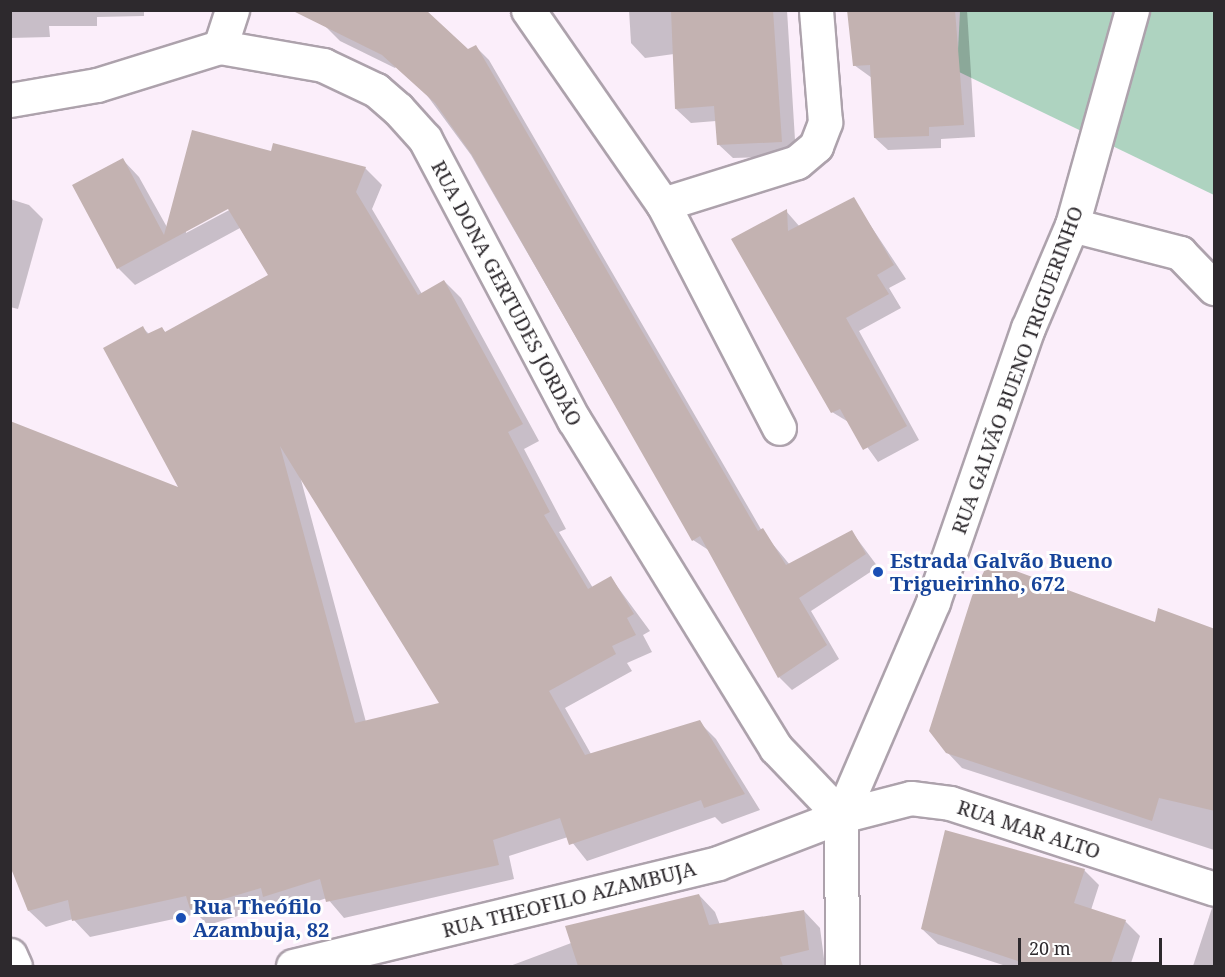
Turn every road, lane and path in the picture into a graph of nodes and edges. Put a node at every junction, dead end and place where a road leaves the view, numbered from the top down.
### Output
1 (232, 10) edge
2 (528, 10) edge
3 (816, 10) edge
4 (1132, 10) edge
5 (220, 47) junction
6 (10, 100) edge
7 (663, 204) junction
8 (1072, 225) junction
9 (1215, 288) edge
10 (779, 428) dead end
11 (841, 816) junction
12 (1215, 889) edge
13 (10, 955) edge
14 (15, 966) edge
15 (293, 966) edge
16 (842, 966) edge

1 - 5 street
2 - 7 street
3 - 7 street
4 - 8 street, RUA GALVÃO BUENO TRIGUERINHO
5 - 6 street, RUA DONA GERTUDES JORDÃO
5 - 11 street, RUA DONA GERTUDES JORDÃO
7 - 10 street
8 - 9 street
8 - 11 street, RUA GALVÃO BUENO TRIGUERINHO
11 - 12 street, RUA MAR ALTO
11 - 15 street, RUA THEOFILO AZAMBUJA
11 - 16 street, RUA GALVÃO BUENO TRIGUERINHO
13 - 14 street

